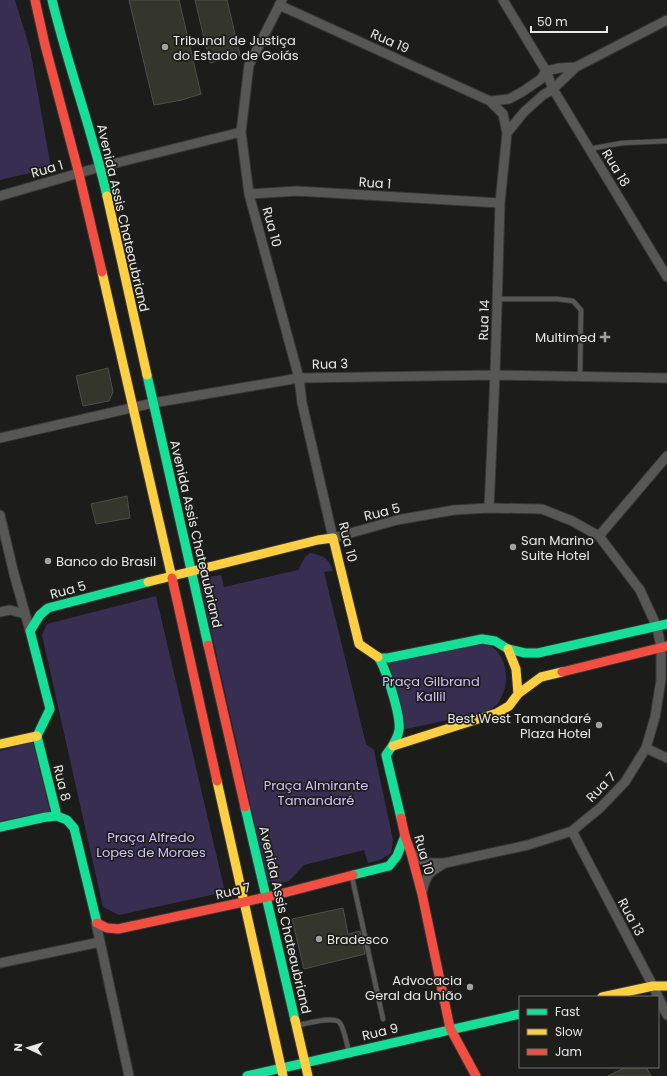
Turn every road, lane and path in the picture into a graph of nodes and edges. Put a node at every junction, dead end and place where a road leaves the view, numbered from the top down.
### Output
1 (35, 0) edge
2 (52, 0) edge
3 (503, 0) edge
4 (281, 2) edge
5 (667, 20) edge
6 (576, 67) junction
7 (546, 70) junction
8 (553, 89) junction
9 (490, 100) junction
10 (241, 132) junction
11 (506, 133) junction
12 (667, 141) edge
13 (589, 149) junction
14 (100, 167) junction
15 (79, 174) junction
16 (249, 194) junction
17 (0, 196) edge
18 (500, 203) junction
19 (667, 276) edge
20 (498, 299) junction
21 (495, 375) junction
22 (580, 377) junction
23 (299, 378) junction
24 (667, 378) edge
25 (152, 404) junction
26 (133, 409) junction
27 (0, 438) edge
28 (667, 456) edge
29 (489, 508) junction
30 (0, 515) edge
31 (599, 536) junction
32 (333, 538) junction
33 (191, 572) junction
34 (171, 577) junction
35 (0, 612) edge
36 (25, 614) junction
37 (667, 624) edge
38 (657, 626) junction
39 (30, 631) junction
40 (664, 646) edge
41 (508, 649) junction
42 (379, 658) junction
43 (518, 694) junction
44 (37, 736) junction
45 (0, 744) edge
46 (393, 746) junction
47 (646, 748) junction
48 (667, 758) edge
49 (57, 816) junction
50 (0, 828) edge
51 (572, 831) junction
52 (405, 836) junction
53 (411, 853) junction
54 (445, 863) junction
55 (352, 875) junction
56 (422, 894) junction
57 (266, 897) junction
58 (245, 902) junction
59 (96, 922) junction
60 (100, 942) junction
61 (0, 963) edge
62 (653, 986) junction
63 (667, 986) edge
64 (607, 996) edge
65 (658, 996) edge
66 (659, 998) edge
67 (519, 1014) edge
68 (667, 1015) edge
69 (383, 1019) dead end
70 (296, 1026) junction
71 (450, 1028) junction
72 (349, 1053) junction
73 (305, 1063) junction
74 (282, 1072) edge
75 (130, 1076) edge
76 (247, 1076) edge
77 (308, 1076) edge
78 (476, 1076) edge

1 - 15 main road
2 - 14 main road, Avenida Assis Chateaubriand
3 - 7 street, Rua 18
4 - 9 street, Rua 19
4 - 10 street, Rua 10
5 - 6 street
6 - 7 street
6 - 8 street
7 - 8 street, Rua 18
7 - 9 street
8 - 11 street
8 - 13 street, Rua 18
9 - 11 street, Rua 14
10 - 14 street, Rua 1
10 - 16 street, Rua 10
11 - 18 street, Rua 14
12 - 13 lane
13 - 19 street, Rua 18
14 - 15 street, Rua 1
14 - 25 main road, Avenida Assis Chateaubriand
15 - 17 street, Rua 1
15 - 26 main road
16 - 18 street, Rua 1
16 - 23 street, Rua 10
18 - 20 street, Rua 14
20 - 21 street, Rua 14
20 - 22 lane
21 - 22 street, Rua 3
21 - 23 street, Rua 3
21 - 29 street, Rua 14
22 - 24 street, Rua 3
23 - 25 street, Rua 3
23 - 32 street, Rua 10
25 - 26 street, Rua 3
25 - 33 main road, Avenida Assis Chateaubriand
26 - 27 street, Rua 3
26 - 34 main road
28 - 31 street
29 - 31 street, Rua 5
29 - 32 street, Rua 5
30 - 36 street
31 - 38 street, Rua 5
32 - 33 main road, Rua 5
32 - 42 main road, Rua 10
33 - 34 main road, Rua 5
33 - 57 main road, Avenida Assis Chateaubriand
34 - 39 main road, Rua 5
34 - 58 main road
35 - 36 street
36 - 39 street
37 - 38 main road
38 - 40 street, Rua 7
38 - 41 main road
39 - 44 main road
40 - 43 main road
40 - 47 street, Rua 7
41 - 42 main road
41 - 43 main road
42 - 46 main road, Rua 10
43 - 46 main road
44 - 45 main road
44 - 49 main road, Rua 8
46 - 52 main road, Rua 10
47 - 48 street
47 - 51 street, Rua 7
49 - 50 main road
49 - 59 main road, Rua 8
51 - 54 street, Rua 7
51 - 62 street, Rua 13
52 - 53 main road, Rua 10
52 - 55 main road, Rua 7
53 - 54 street, Rua 7
53 - 56 main road, Rua 10
54 - 56 street, Rua 7
55 - 57 main road, Rua 7
55 - 69 lane
56 - 71 main road, Rua 10
57 - 58 main road, Rua 7
57 - 70 main road, Avenida Assis Chateaubriand
58 - 59 main road, Rua 7
58 - 74 main road
59 - 60 street, Rua 8
60 - 61 street
60 - 75 street, Rua 8
62 - 63 main road
62 - 64 main road
62 - 65 street, Rua 13
66 - 68 street, Rua 13
67 - 71 main road, Rua 9
70 - 72 lane
70 - 73 main road, Avenida Assis Chateaubriand
71 - 72 main road, Rua 9
71 - 78 main road, Rua 10
72 - 73 main road, Rua 9
73 - 74 main road, Rua 9
73 - 77 main road, Avenida Assis Chateaubriand
74 - 76 main road, Rua 9

